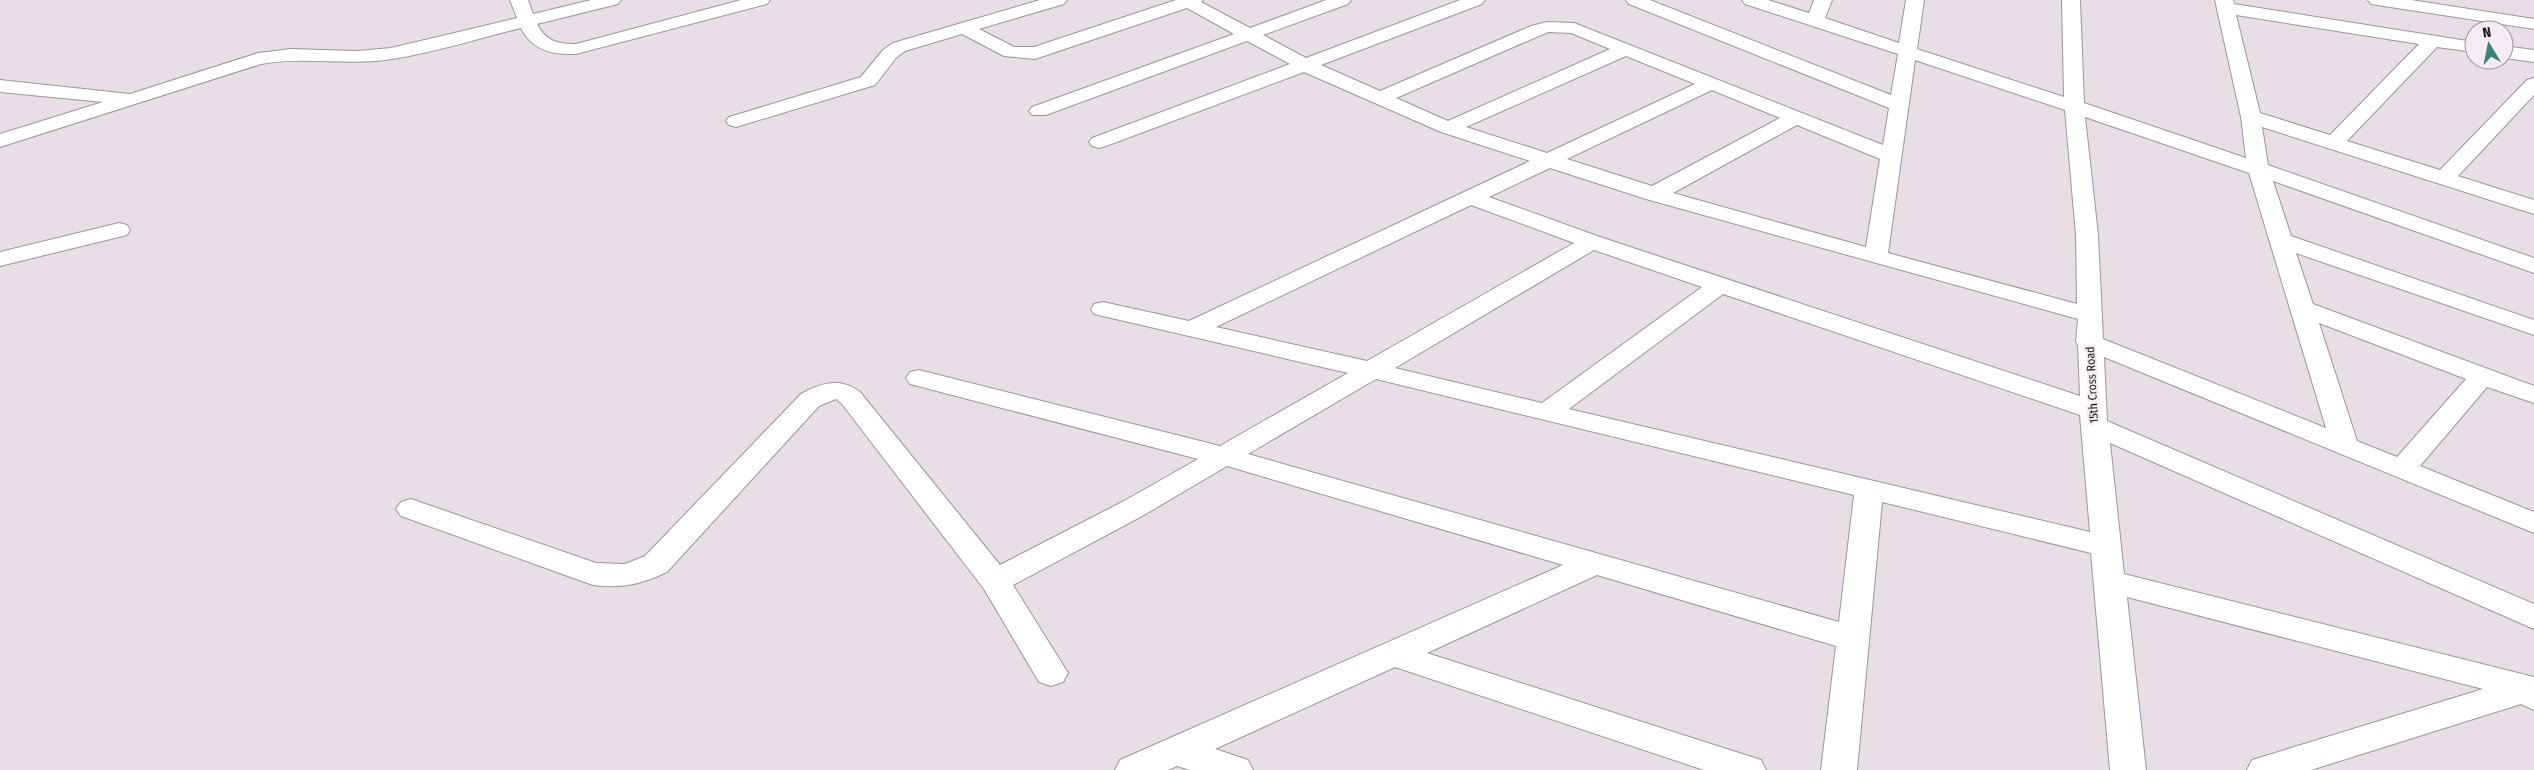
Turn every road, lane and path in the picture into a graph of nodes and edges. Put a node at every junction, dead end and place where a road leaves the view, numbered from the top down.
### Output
1 (519, 0) edge
2 (612, 0) edge
3 (761, 0) edge
4 (1342, 0) edge
5 (1476, 0) edge
6 (1635, 0) edge
7 (1751, 0) edge
8 (1823, 0) edge
9 (1915, 0) edge
10 (2071, 0) edge
11 (2377, 0) edge
12 (1049, 1) edge
13 (1189, 1) edge
14 (2225, 4) edge
15 (526, 21) junction
16 (1815, 21) junction
17 (2534, 24) edge
18 (964, 28) junction
19 (1248, 34) junction
20 (2432, 40) junction
21 (2464, 45) edge
22 (1626, 49) junction
23 (1906, 53) junction
24 (2514, 53) edge
25 (2534, 56) edge
26 (1305, 66) junction
27 (1710, 84) junction
28 (2534, 84) edge
29 (0, 86) edge
30 (134, 99) junction
31 (1378, 99) junction
32 (1898, 105) junction
33 (2074, 105) junction
34 (1039, 111) dead end
35 (2251, 116) junction
36 (1796, 118) junction
37 (736, 121) dead end
38 (1448, 128) junction
39 (0, 141) edge
40 (1099, 142) dead end
41 (2334, 143) junction
42 (1891, 156) junction
43 (1548, 160) junction
44 (2258, 168) junction
45 (2444, 178) junction
46 (1654, 194) junction
47 (1469, 197) junction
48 (2534, 207) edge
49 (119, 230) dead end
50 (2280, 240) junction
51 (1592, 242) junction
52 (1876, 257) junction
53 (0, 259) edge
54 (2534, 266) edge
55 (1720, 285) junction
56 (2301, 308) junction
57 (1103, 309) dead end
58 (2091, 315) junction
59 (2534, 328) edge
60 (1190, 330) junction
61 (2089, 342) junction
62 (1371, 370) junction
63 (2483, 375) junction
64 (919, 378) dead end
65 (2534, 395) edge
66 (1546, 412) junction
67 (2093, 418) junction
68 (2345, 446) junction
69 (1223, 456) junction
70 (2402, 469) junction
71 (1869, 489) junction
72 (411, 509) dead end
73 (2534, 523) edge
74 (2106, 546) junction
75 (1597, 563) junction
76 (995, 581) junction
77 (2109, 582) junction
78 (2534, 617) edge
79 (1852, 638) junction
80 (1393, 654) junction
81 (1051, 673) dead end
82 (2532, 690) edge
83 (1175, 751) junction
84 (1133, 770) edge
85 (1235, 770) edge
86 (1748, 770) edge
87 (1839, 770) edge
88 (2128, 770) edge
89 (2264, 770) edge

1 - 15 street
2 - 15 street
3 - 15 street
4 - 19 street
5 - 26 street
6 - 32 street
7 - 16 street
8 - 16 street
9 - 23 street
10 - 33 street, 15th Cross Road
11 - 17 street
12 - 18 street
13 - 18 street
13 - 19 street
14 - 20 street
14 - 35 street
15 - 30 street
16 - 23 street
18 - 37 street
19 - 26 street
19 - 34 street
20 - 21 street
20 - 41 street
22 - 27 street
22 - 31 street
22 - 38 street
23 - 32 street
23 - 33 street
24 - 25 street
26 - 31 street
26 - 40 street
27 - 36 street
27 - 43 street
28 - 45 street
29 - 30 street
30 - 39 street
31 - 38 street
32 - 42 street
33 - 44 street
33 - 58 street, 15th Cross Road
35 - 41 street
35 - 44 street
36 - 42 street
36 - 46 street
38 - 43 street
41 - 45 street
42 - 52 street
43 - 46 street
43 - 47 street
44 - 50 street
44 - 54 street
45 - 48 street
46 - 52 street
47 - 51 street
47 - 60 street
49 - 53 street
50 - 56 street
50 - 59 street
51 - 55 street
51 - 62 street
52 - 58 street
55 - 66 street
55 - 67 street
56 - 63 street
56 - 68 street
57 - 60 street
58 - 61 street, 15th Cross Road
60 - 62 street
61 - 67 street, 15th Cross Road
61 - 68 street
62 - 66 street
62 - 69 street
63 - 65 street
63 - 70 street
64 - 69 street
66 - 71 street
67 - 74 street, 15th Cross Road
67 - 78 street
68 - 70 street
69 - 75 street
69 - 76 street
70 - 73 street
71 - 74 street
71 - 79 street
72 - 76 street
74 - 77 street, 15th Cross Road
75 - 79 street
75 - 80 street
76 - 81 street
77 - 82 street
77 - 88 street, 15th Cross Road
79 - 87 street
80 - 83 street
80 - 86 street
82 - 89 street
83 - 84 street
83 - 85 street

